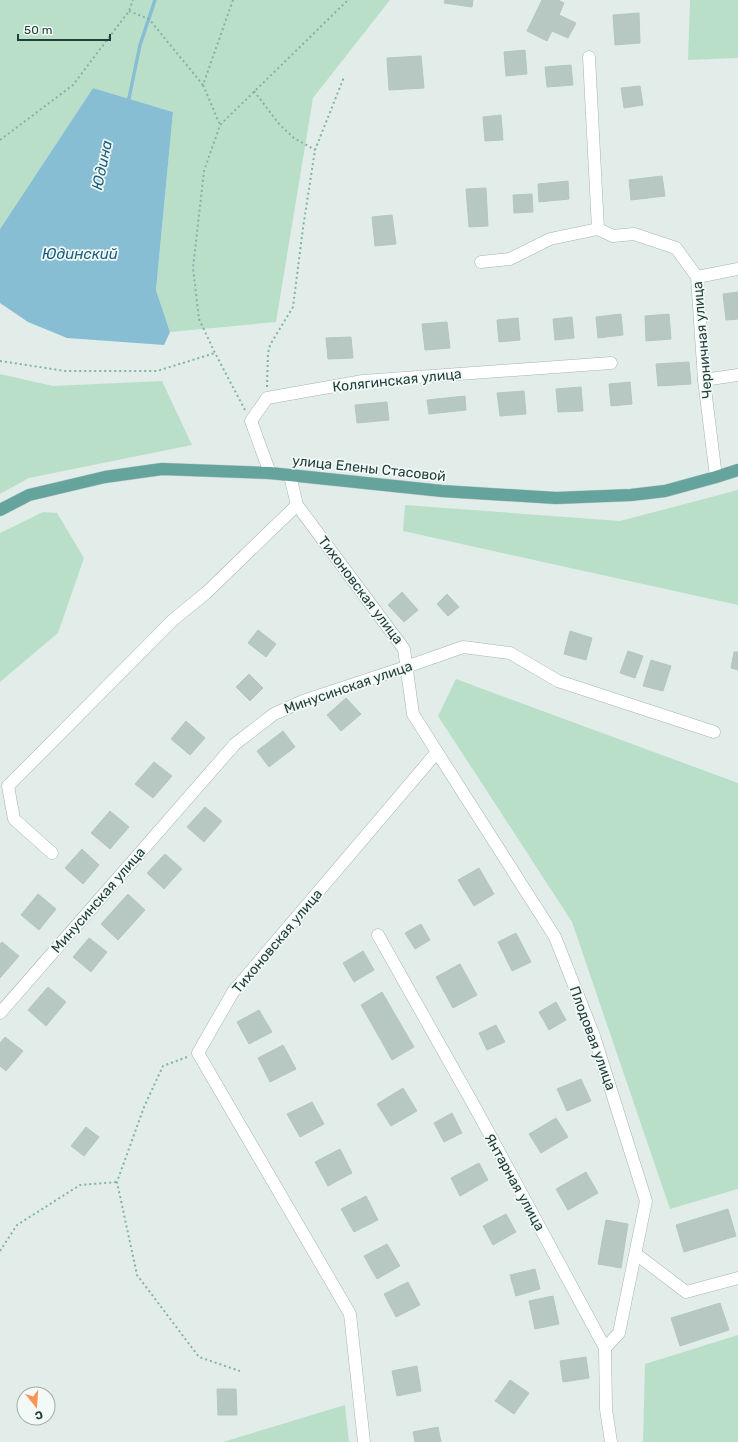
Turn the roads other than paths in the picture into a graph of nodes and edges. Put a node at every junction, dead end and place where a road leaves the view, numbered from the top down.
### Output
1 (589, 57) dead end
2 (598, 229) junction
3 (481, 262) dead end
4 (738, 269) edge
5 (697, 277) junction
6 (611, 363) dead end
7 (738, 375) edge
8 (704, 380) junction
9 (738, 470) edge
10 (270, 473) junction
11 (290, 476) junction
12 (716, 477) junction
13 (297, 504) junction
14 (0, 510) edge
15 (406, 667) junction
16 (714, 732) dead end
17 (437, 752) junction
18 (52, 853) dead end
19 (378, 935) dead end
20 (0, 1013) edge
21 (636, 1254) junction
22 (738, 1278) edge
23 (605, 1348) junction
24 (364, 1442) edge
25 (611, 1442) edge

1 - 2 street
2 - 3 street
2 - 5 street, Черничная улица
4 - 5 street
5 - 8 street, Черничная улица
6 - 10 street, Колягинская улица
7 - 8 street
8 - 12 street, Черничная улица
9 - 12 main road, улица Елены Стасовой
10 - 11 main road, улица Елены Стасовой
10 - 14 main road, улица Елены Стасовой
11 - 12 main road, улица Елены Стасовой
11 - 13 street, Тихоновская улица
13 - 15 street, Тихоновская улица
13 - 18 street
15 - 16 street, Минусинская улица
15 - 17 street, Тихоновская улица
15 - 20 street, Минусинская улица
17 - 21 street, Плодовая улица
17 - 24 street, Тихоновская улица
19 - 23 street, Янтарная улица
21 - 22 street
21 - 23 street, Плодовая улица
23 - 25 street, Янтарная улица

